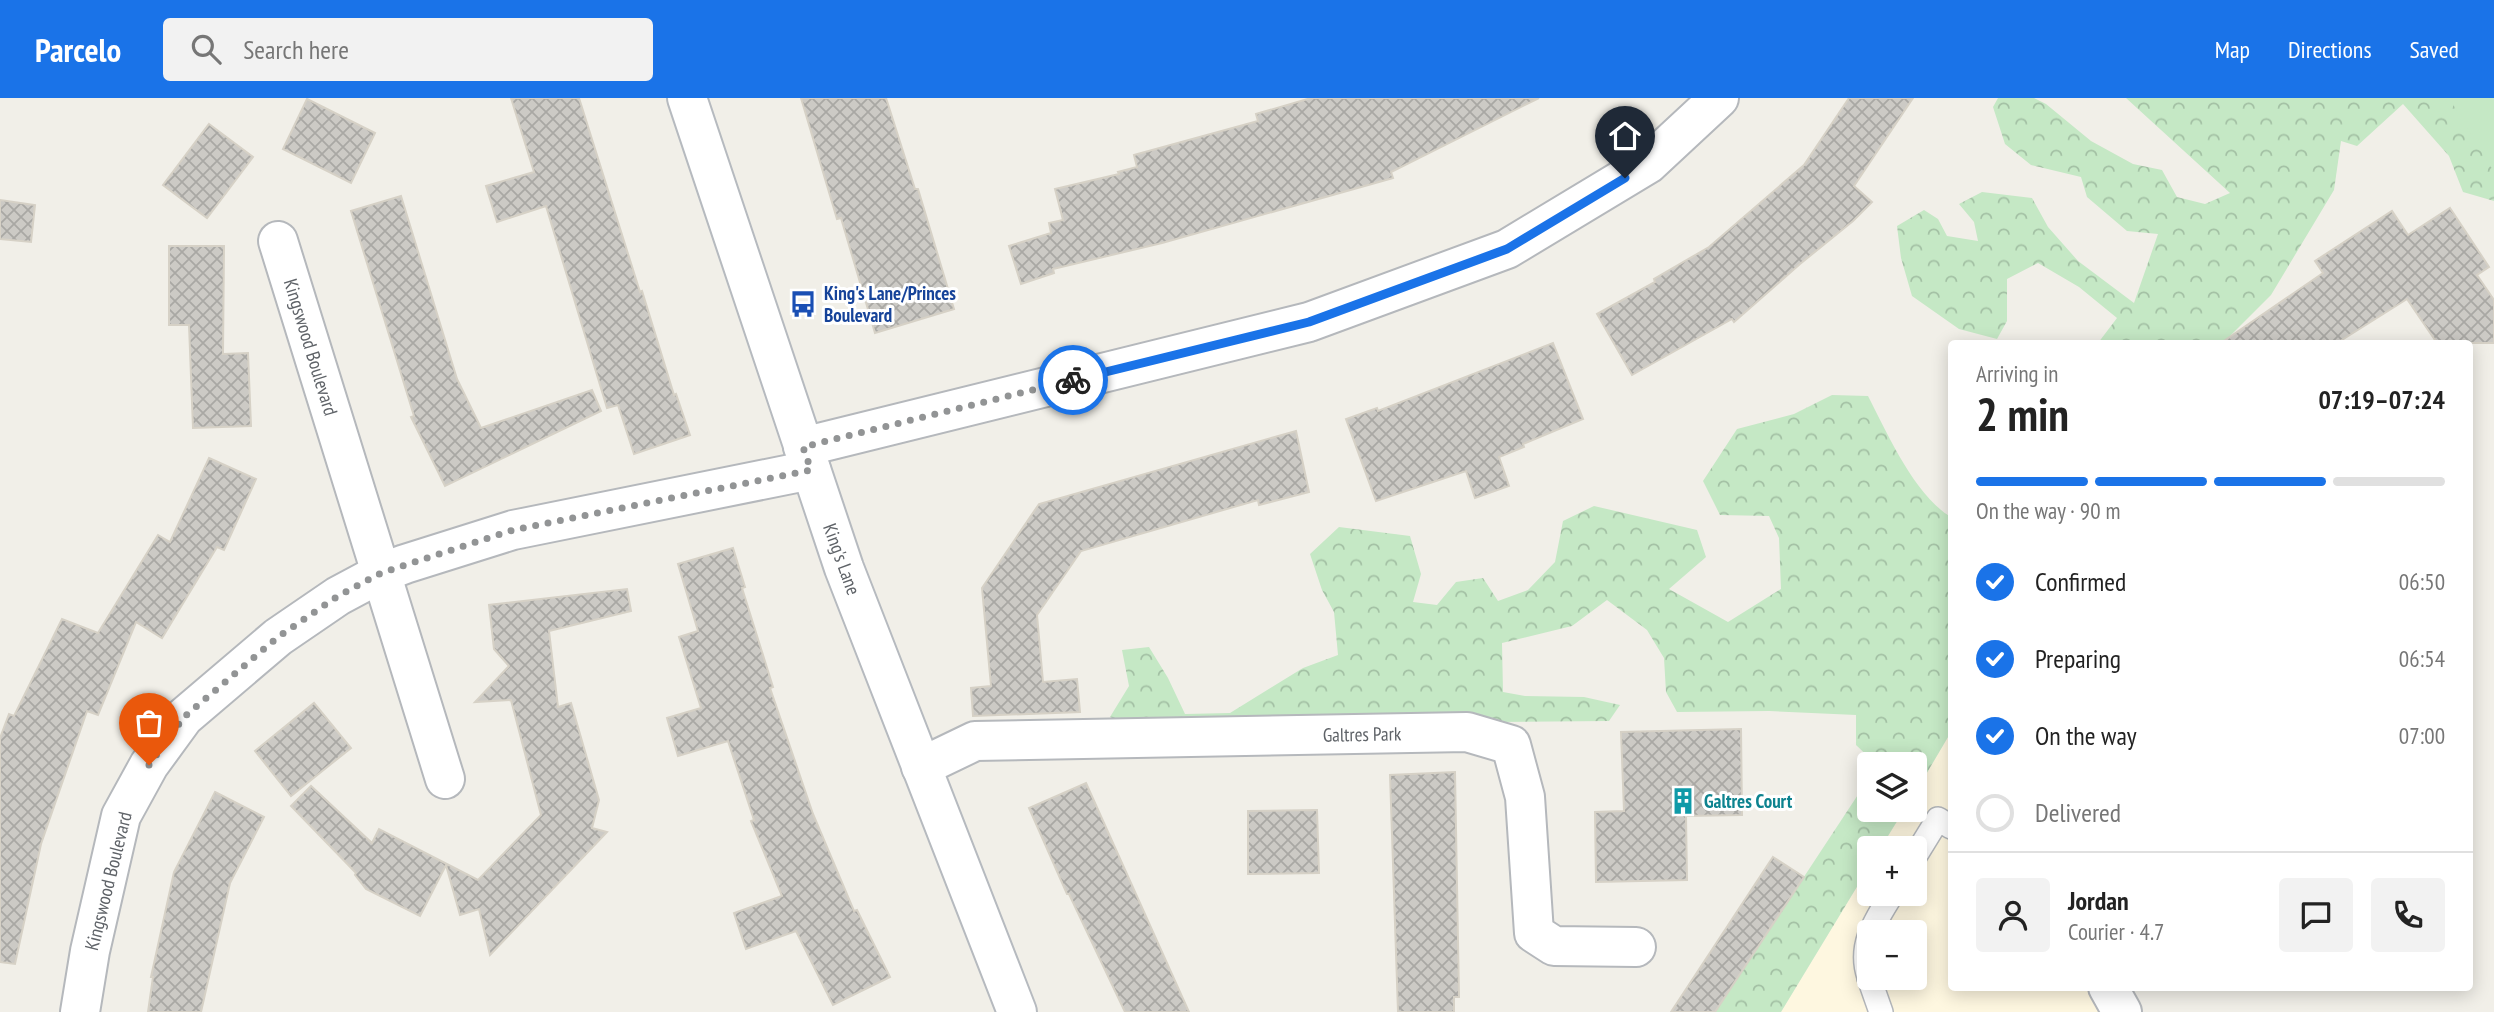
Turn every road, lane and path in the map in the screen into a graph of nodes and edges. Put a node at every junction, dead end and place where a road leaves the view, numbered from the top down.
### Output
1 (687, 98) edge
2 (1719, 98) edge
3 (278, 241) dead end
4 (807, 458) junction
5 (381, 573) junction
6 (921, 767) junction
7 (445, 779) dead end
8 (1948, 825) edge
9 (1927, 837) edge
10 (1636, 947) dead end
11 (1873, 990) edge
12 (2110, 991) edge
13 (80, 1012) edge
14 (1017, 1012) edge
15 (1881, 1012) edge
16 (2122, 1012) edge

1 - 4 street, King's Lane
2 - 4 street, Kingswood Boulevard
3 - 5 street, Kingswood Boulevard
4 - 5 street, Kingswood Boulevard
4 - 6 street, King's Lane
5 - 7 street, Kingswood Boulevard
5 - 13 street, Kingswood Boulevard
6 - 10 street, Galtres Park
6 - 14 street, King's Lane
8 - 9 lane
11 - 15 lane
12 - 16 street

